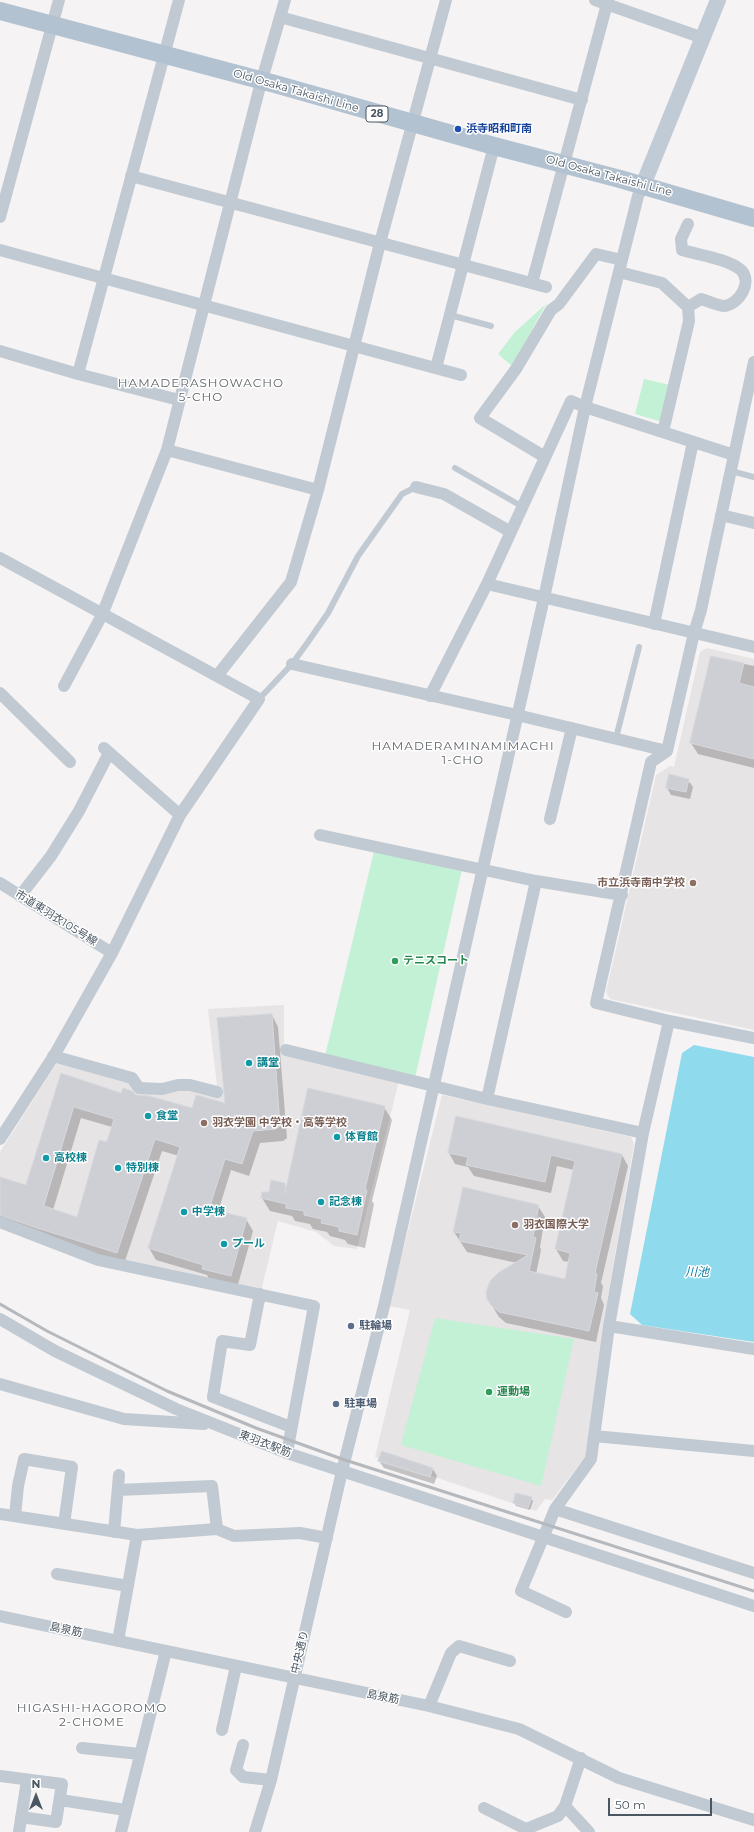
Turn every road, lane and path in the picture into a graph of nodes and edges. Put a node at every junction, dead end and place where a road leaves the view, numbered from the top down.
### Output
1 (59, 0) edge
2 (179, 0) edge
3 (285, 0) edge
4 (446, 0) edge
5 (595, 0) edge
6 (718, 0) edge
7 (608, 2) edge
8 (0, 11) edge
9 (280, 17) junction
10 (52, 25) junction
11 (702, 38) junction
12 (164, 55) junction
13 (430, 58) junction
14 (262, 81) junction
15 (582, 100) junction
16 (412, 124) junction
17 (494, 146) junction
18 (565, 164) junction
19 (132, 176) junction
20 (643, 185) junction
21 (231, 203) junction
22 (0, 217) edge
23 (754, 218) edge
24 (688, 224) dead end
25 (380, 243) junction
26 (0, 250) edge
27 (622, 260) junction
28 (464, 265) junction
29 (619, 272) junction
30 (104, 278) junction
31 (532, 283) junction
32 (546, 287) dead end
33 (203, 306) junction
34 (688, 307) junction
35 (450, 315) junction
36 (491, 326) dead end
37 (355, 346) junction
38 (0, 351) edge
39 (754, 362) edge
40 (436, 368) junction
41 (78, 374) junction
42 (461, 375) dead end
43 (179, 400) junction
44 (585, 407) junction
45 (663, 432) junction
46 (693, 442) junction
47 (167, 450) junction
48 (734, 455) junction
49 (546, 457) junction
50 (455, 468) dead end
51 (731, 471) junction
52 (754, 477) edge
53 (416, 487) joint
54 (318, 490) junction
55 (523, 506) junction
56 (721, 515) junction
57 (754, 523) edge
58 (511, 532) junction
59 (0, 558) edge
60 (487, 584) junction
61 (544, 598) junction
62 (102, 615) junction
63 (654, 624) junction
64 (694, 633) junction
65 (639, 647) dead end
66 (754, 647) edge
67 (292, 664) junction
68 (217, 676) junction
69 (64, 686) dead end
70 (0, 693) edge
71 (430, 696) junction
72 (259, 699) junction
73 (517, 715) junction
74 (572, 728) junction
75 (616, 738) junction
76 (667, 751) junction
77 (70, 762) dead end
78 (180, 815) junction
79 (550, 819) dead end
80 (320, 835) dead end
81 (482, 869) junction
82 (536, 881) junction
83 (0, 883) edge
84 (622, 895) junction
85 (20, 896) junction
86 (112, 953) junction
87 (669, 1021) junction
88 (754, 1038) edge
89 (286, 1050) dead end
90 (53, 1056) junction
91 (432, 1085) junction
92 (217, 1092) dead end
93 (487, 1098) junction
94 (643, 1132) junction
95 (0, 1139) edge
96 (0, 1222) edge
97 (260, 1294) junction
98 (0, 1319) edge
99 (609, 1326) junction
100 (754, 1349) edge
101 (0, 1384) edge
102 (216, 1425) junction
103 (291, 1427) junction
104 (594, 1436) junction
105 (754, 1451) edge
106 (287, 1453) junction
107 (342, 1471) junction
108 (119, 1475) dead end
109 (118, 1490) junction
110 (555, 1509) junction
111 (0, 1514) edge
112 (15, 1516) junction
113 (64, 1524) junction
114 (217, 1529) junction
115 (114, 1532) junction
116 (137, 1535) junction
117 (543, 1537) junction
118 (327, 1538) junction
119 (57, 1574) dead end
120 (754, 1574) edge
121 (128, 1586) junction
122 (754, 1606) edge
123 (566, 1612) dead end
124 (0, 1616) edge
125 (118, 1641) junction
126 (166, 1651) junction
127 (510, 1661) dead end
128 (236, 1666) junction
129 (293, 1679) junction
130 (429, 1706) junction
131 (222, 1730) dead end
132 (243, 1745) dead end
133 (82, 1748) dead end
134 (140, 1754) junction
135 (581, 1758) junction
136 (0, 1776) edge
137 (27, 1780) junction
138 (271, 1780) junction
139 (60, 1800) junction
140 (565, 1806) junction
141 (484, 1808) dead end
142 (126, 1810) junction
143 (21, 1817) junction
144 (754, 1820) edge
145 (526, 1830) edge
146 (19, 1832) edge
147 (121, 1832) edge
148 (255, 1832) edge
149 (589, 1832) edge

1 - 10 street
2 - 12 street
3 - 9 street
4 - 13 street
5 - 7 street
6 - 11 street
7 - 11 street
7 - 15 street
8 - 10 main road, Old Osaka Takaishi Line / 28
9 - 13 street
9 - 14 street
10 - 12 main road, Old Osaka Takaishi Line / 28
10 - 22 street
11 - 20 street
12 - 14 main road, Old Osaka Takaishi Line / 28
12 - 19 street
13 - 15 street
13 - 16 street
14 - 16 main road, Old Osaka Takaishi Line / 28
14 - 21 street
15 - 18 street
16 - 17 main road, Old Osaka Takaishi Line / 28
16 - 25 street
17 - 18 main road, Old Osaka Takaishi Line / 28
17 - 28 street
18 - 20 main road, Old Osaka Takaishi Line / 28
18 - 31 street
19 - 21 street
19 - 30 street
20 - 23 main road, Old Osaka Takaishi Line / 28
20 - 27 street, 中央通り
21 - 25 street
21 - 33 street
24 - 34 street
25 - 28 street
25 - 37 street
26 - 30 street
27 - 29 street, 中央通り
27 - 49 street
28 - 31 street
28 - 35 street
29 - 34 street
29 - 44 street, 中央通り
30 - 33 street
30 - 41 street
31 - 32 street
33 - 37 street
33 - 43 street
34 - 45 street
35 - 36 lane
35 - 40 street
37 - 40 street
37 - 54 street
38 - 41 street
39 - 48 street
40 - 42 street
41 - 43 street
43 - 47 street
44 - 45 street
44 - 49 street
44 - 61 street, 中央通り
45 - 46 street
46 - 48 street
46 - 63 street
47 - 54 street
47 - 62 street
48 - 51 street
49 - 55 street
50 - 55 lane
51 - 52 lane
51 - 56 street
53 - 58 street
53 - 67 lane
54 - 68 street
55 - 58 street
56 - 57 street
56 - 64 street
58 - 60 street
59 - 62 street
60 - 61 street
60 - 71 street
61 - 63 street
61 - 73 street, 中央通り
62 - 68 street
62 - 69 street
63 - 64 street
64 - 66 street
64 - 76 street
65 - 75 lane
67 - 71 street
67 - 72 lane
68 - 72 street
70 - 77 street
71 - 73 street
72 - 78 street
73 - 74 street
73 - 81 street, 中央通り
74 - 75 street
74 - 79 street
75 - 76 street
76 - 84 street
78 - 85 street
78 - 86 street
80 - 81 street
81 - 82 street
81 - 91 street, 中央通り
82 - 84 street
82 - 93 street
83 - 85 street, 市道東羽衣105号線
84 - 87 street
85 - 86 street, 市道東羽衣105号線
86 - 90 street
87 - 88 street
87 - 94 street
89 - 91 street
90 - 92 street
90 - 95 street
91 - 93 street
91 - 107 street, 中央通り
93 - 94 street
94 - 99 street
96 - 97 street
97 - 103 street
97 - 103 street
98 - 102 street, 東羽衣駅筋
99 - 100 street
99 - 104 street
101 - 102 street
102 - 106 street, 東羽衣駅筋
103 - 106 street
104 - 105 street
104 - 110 street
106 - 107 street, 東羽衣駅筋
107 - 117 street, 東羽衣駅筋
107 - 118 street, 中央通り
108 - 109 street
109 - 114 street
109 - 115 street
110 - 117 street
110 - 120 street
111 - 112 street
112 - 113 street
112 - 113 street
113 - 115 street
114 - 116 street
114 - 118 street
115 - 116 street
116 - 121 street
117 - 122 street, 東羽衣駅筋
117 - 123 street
118 - 129 street, 中央通り
119 - 121 street
121 - 125 street
124 - 125 street, 島泉筋
125 - 126 street, 島泉筋
126 - 128 street, 島泉筋
126 - 134 street
127 - 130 street
128 - 129 street, 島泉筋
128 - 131 street
129 - 130 street, 島泉筋
129 - 138 street, 中央通り
130 - 135 street, 島泉筋
132 - 138 street
133 - 134 street
134 - 142 street
135 - 140 street
135 - 144 street, 島泉筋
136 - 137 street
137 - 139 street
137 - 143 street
138 - 148 street, 中央通り
139 - 142 street
139 - 143 street
140 - 145 street
140 - 149 street
141 - 145 street
142 - 147 street
143 - 146 street

